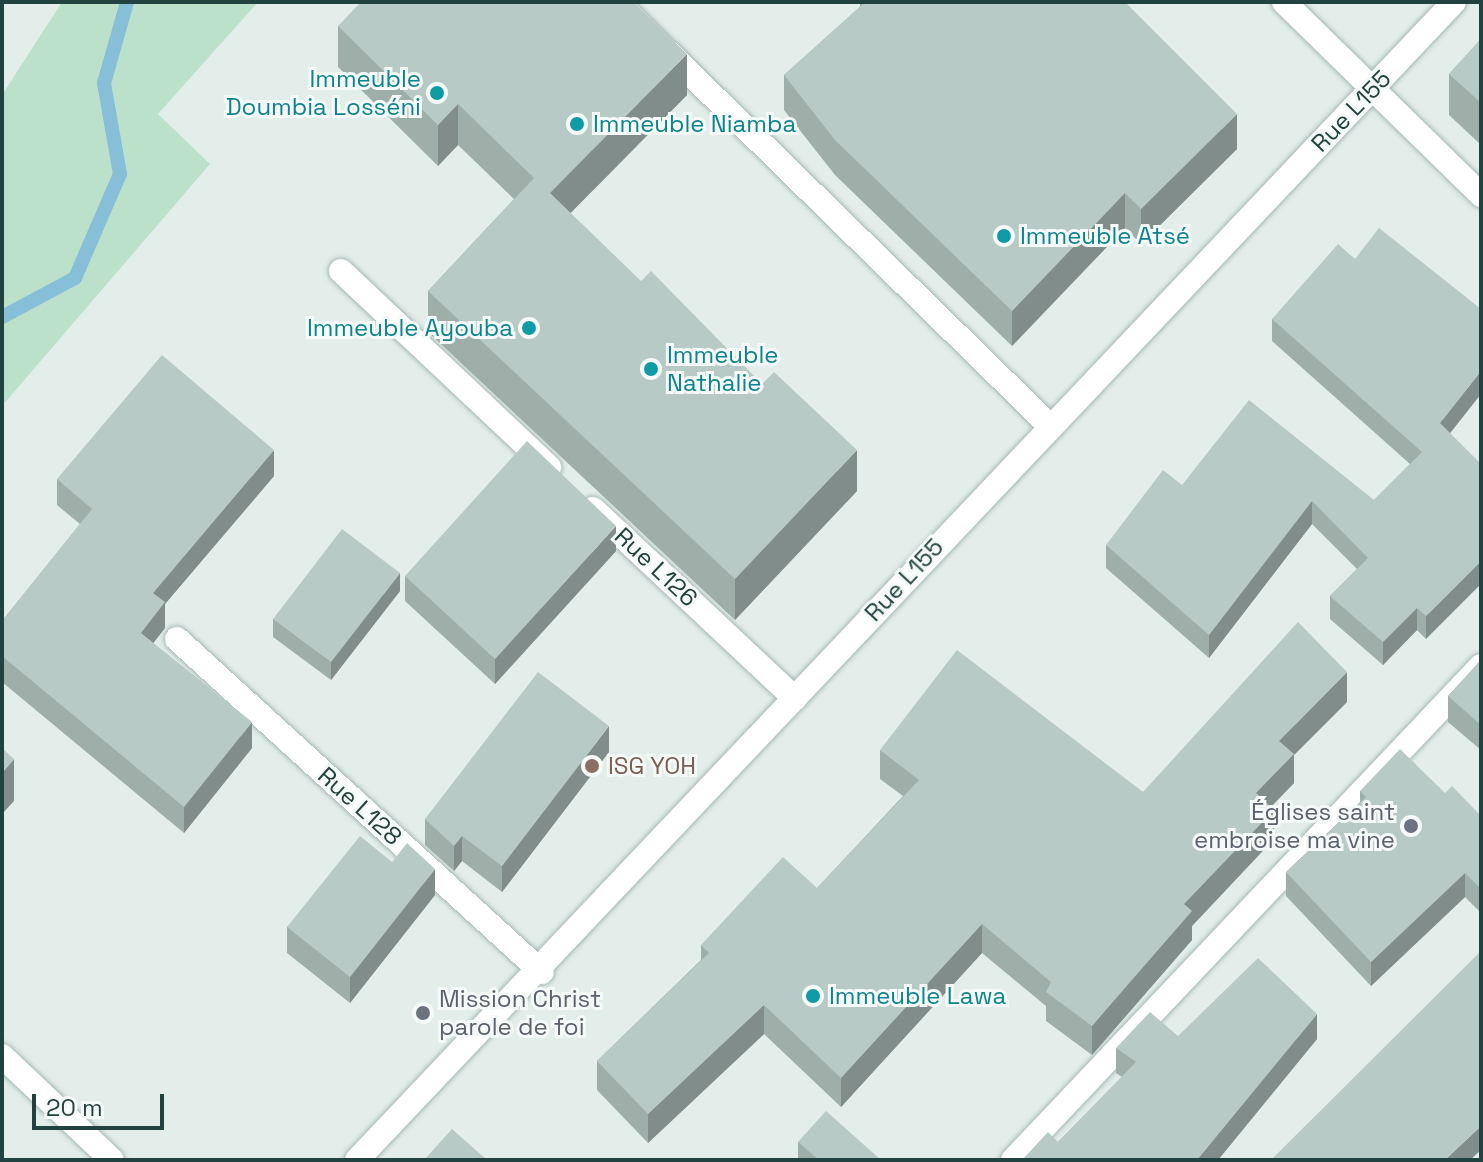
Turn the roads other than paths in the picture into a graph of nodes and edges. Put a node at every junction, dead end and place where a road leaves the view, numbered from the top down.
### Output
1 (617, 2) edge
2 (1284, 2) edge
3 (1454, 2) edge
4 (1373, 89) junction
5 (1481, 195) edge
6 (341, 271) dead end
7 (1048, 424) junction
8 (177, 639) dead end
9 (1481, 666) edge
10 (795, 699) junction
11 (542, 972) junction
12 (2, 1056) edge
13 (112, 1160) edge
14 (357, 1160) edge
15 (1013, 1160) edge

1 - 7 street
2 - 4 street
3 - 4 street, Rue L155
4 - 5 street
4 - 7 street, Rue L155
6 - 10 street, Rue L126
7 - 10 street, Rue L155
8 - 11 street, Rue L128
9 - 15 street
10 - 11 street, Rue L155
11 - 14 street, Rue L155
12 - 13 street

